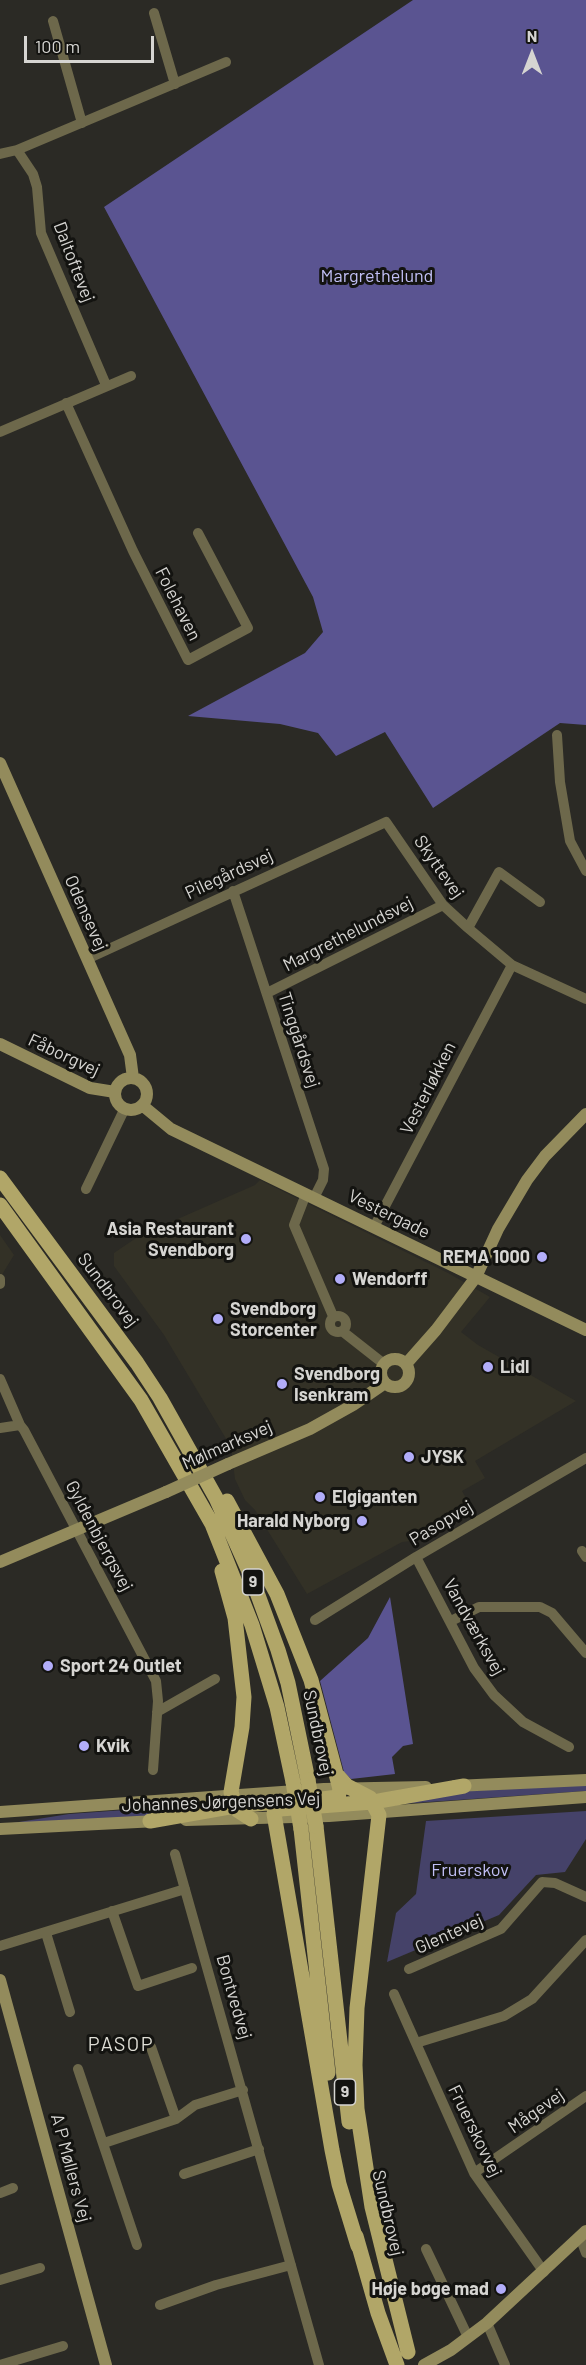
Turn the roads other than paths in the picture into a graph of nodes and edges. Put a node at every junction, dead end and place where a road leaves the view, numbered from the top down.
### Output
1 (154, 13) dead end
2 (53, 21) dead end
3 (226, 62) dead end
4 (175, 84) junction
5 (82, 123) junction
6 (17, 150) junction
7 (0, 154) edge
8 (131, 376) dead end
9 (106, 386) junction
10 (66, 403) junction
11 (0, 432) edge
12 (198, 532) dead end
13 (557, 735) dead end
14 (0, 763) edge
15 (386, 822) joint
16 (586, 871) edge
17 (233, 891) junction
18 (540, 902) dead end
19 (443, 905) junction
20 (468, 928) junction
21 (87, 959) junction
22 (512, 965) junction
23 (267, 993) junction
24 (586, 999) edge
25 (0, 1044) edge
26 (133, 1078) junction
27 (115, 1092) junction
28 (142, 1105) junction
29 (124, 1108) junction
30 (586, 1114) edge
31 (0, 1178) edge
32 (86, 1189) dead end
33 (310, 1196) junction
34 (0, 1205) edge
35 (374, 1227) junction
36 (476, 1277) junction
37 (0, 1279) edge
38 (0, 1284) edge
39 (586, 1330) edge
40 (384, 1364) junction
41 (406, 1364) junction
42 (0, 1379) edge
43 (385, 1383) junction
44 (160, 1398) junction
45 (20, 1425) junction
46 (0, 1428) edge
47 (160, 1431) junction
48 (586, 1458) edge
49 (77, 1530) junction
50 (416, 1557) junction
51 (0, 1562) edge
52 (315, 1620) dead end
53 (451, 1622) junction
54 (586, 1653) edge
55 (215, 1679) dead end
56 (157, 1712) junction
57 (569, 1747) dead end
58 (153, 1770) dead end
59 (586, 1780) edge
60 (301, 1781) junction
61 (344, 1784) junction
62 (464, 1786) junction
63 (586, 1797) edge
64 (233, 1801) junction
65 (376, 1807) junction
66 (0, 1812) edge
67 (251, 1819) junction
68 (274, 1819) junction
69 (150, 1821) junction
70 (308, 1828) junction
71 (0, 1829) edge
72 (175, 1854) dead end
73 (185, 1889) junction
74 (586, 1897) edge
75 (112, 1911) junction
76 (46, 1934) junction
77 (586, 1940) edge
78 (0, 1946) edge
79 (192, 1968) dead end
80 (409, 1969) dead end
81 (0, 1980) edge
82 (394, 1994) dead end
83 (70, 2012) dead end
84 (416, 2043) junction
85 (151, 2047) dead end
86 (78, 2069) dead end
87 (243, 2090) junction
88 (586, 2096) edge
89 (176, 2119) junction
90 (104, 2143) junction
91 (259, 2149) junction
92 (474, 2173) junction
93 (184, 2174) dead end
94 (13, 2188) dead end
95 (0, 2193) edge
96 (583, 2234) edge
97 (137, 2245) dead end
98 (358, 2246) junction
99 (426, 2249) dead end
100 (586, 2253) edge
101 (291, 2265) junction
102 (40, 2268) dead end
103 (544, 2272) junction
104 (0, 2280) edge
105 (160, 2305) dead end
106 (487, 2323) junction
107 (468, 2337) junction
108 (63, 2346) dead end
109 (411, 2358) edge
110 (428, 2363) edge
111 (0, 2365) edge
112 (106, 2365) edge
113 (319, 2365) edge
114 (397, 2365) edge
115 (506, 2365) edge

1 - 4 street
2 - 5 street
3 - 4 street
4 - 5 street
5 - 6 street
6 - 7 street
6 - 9 street, Daltoftevej
8 - 9 street
9 - 10 street
10 - 11 street
10 - 12 street, Folehaven
13 - 16 street
14 - 21 street, Odensevej
15 - 17 street, Pilegårdsvej
15 - 19 street, Skyttevej
17 - 21 street, Pilegårdsvej
17 - 23 street, Tinggårdsvej
18 - 20 street, Skyttevej
19 - 20 street, Skyttevej
19 - 23 street, Margrethelundsvej
20 - 22 street, Skyttevej
21 - 26 street, Odensevej
22 - 24 street, Skyttevej
22 - 35 street, Vesterløkken
23 - 33 street, Tinggårdsvej
25 - 27 street, Fåborgvej
26 - 27 street
26 - 28 street
27 - 29 street
28 - 29 street
28 - 33 street, Vestergade
29 - 32 street
30 - 36 street
31 - 44 main road, Sundbrovej / 9
33 - 35 street, Vestergade
33 - 40 street
34 - 47 main road, Sundbrovej / 9
35 - 36 street, Vestergade
36 - 39 street, Vestergade
36 - 41 street
37 - 38 street
40 - 41 street
40 - 43 street
41 - 43 street
42 - 45 street, Gyldenbjergsvej
43 - 49 street, Mølmarksvej, bridge
44 - 60 main road, Sundbrovej / 9
44 - 61 main road
45 - 46 street
45 - 49 street, Gyldenbjergsvej
47 - 60 main road, Sundbrovej / 9
47 - 64 main road
48 - 50 street, Pasopvej
49 - 51 street, Mølmarksvej
49 - 56 street, Gyldenbjergsvej
50 - 52 street, Pasopvej
50 - 53 street, Vandværksvej
53 - 54 street
53 - 57 street, Vandværksvej
55 - 56 street
56 - 58 street, Gyldenbjergsvej
59 - 62 street
60 - 70 main road, Sundbrovej / 9, bridge
61 - 62 street
61 - 64 main road
61 - 65 main road
62 - 65 main road
63 - 65 street
64 - 66 street, Johannes Jørgensens Vej
64 - 67 main road
64 - 69 main road
65 - 68 main road
65 - 109 main road
67 - 68 street, Johannes Jørgensens Vej
67 - 69 street, Johannes Jørgensens Vej
68 - 98 main road
69 - 71 street, Johannes Jørgensens Vej
70 - 98 main road, Sundbrovej / 9
70 - 109 main road, Sundbrovej / 9
72 - 73 street, Bontvedvej
73 - 75 street
73 - 87 street, Bontvedvej
74 - 80 street, Glentevej
75 - 76 street
75 - 79 street
76 - 78 street
76 - 83 street
77 - 84 street
81 - 112 street, A P Møllers Vej
82 - 84 street, Fruerskovvej
84 - 92 street, Fruerskovvej
85 - 89 street
86 - 90 street
87 - 89 street
87 - 91 street, Bontvedvej
88 - 92 street, Mågevej
89 - 90 street
90 - 97 street
91 - 93 street
91 - 101 street, Bontvedvej
92 - 103 street, Fruerskovvej
94 - 95 street
96 - 100 street
96 - 103 street
98 - 114 main road, Sundbrovej / 9
99 - 107 street
101 - 105 street
101 - 113 street, Bontvedvej
102 - 104 street
103 - 106 street
106 - 107 street
106 - 115 street
107 - 110 street
108 - 111 street

